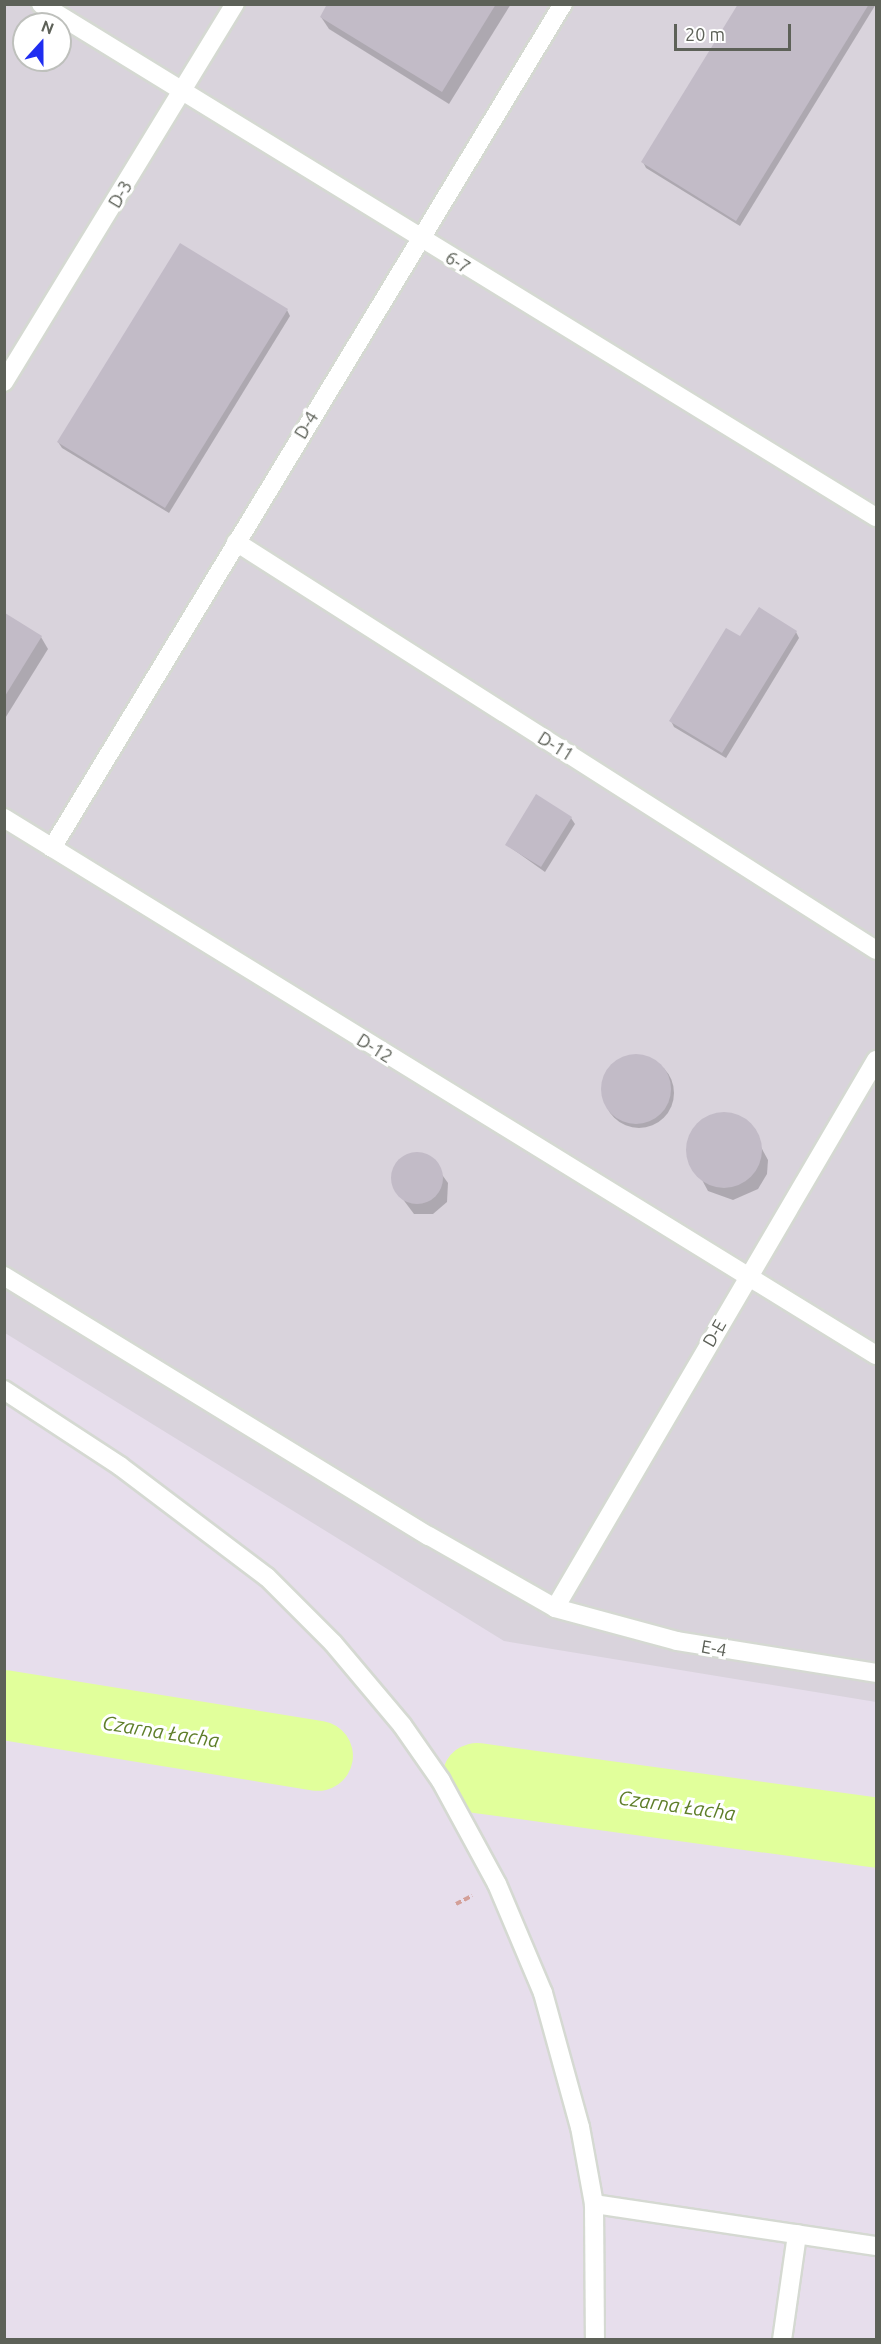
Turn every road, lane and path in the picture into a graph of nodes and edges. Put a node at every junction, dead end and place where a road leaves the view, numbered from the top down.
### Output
1 (41, 4) edge
2 (235, 4) edge
3 (563, 4) edge
4 (182, 92) junction
5 (419, 238) junction
6 (4, 382) edge
7 (876, 517) edge
8 (236, 542) junction
9 (4, 818) edge
10 (52, 848) junction
11 (876, 950) edge
12 (876, 1060) edge
13 (4, 1276) edge
14 (746, 1278) junction
15 (876, 1355) edge
16 (4, 1390) edge
17 (555, 1608) junction
18 (876, 1673) edge
19 (594, 2204) junction
20 (797, 2234) junction
21 (876, 2246) edge
22 (595, 2340) edge
23 (782, 2340) edge

1 - 4 street, 6-7
2 - 4 street, D-3
3 - 5 street, D-4
4 - 5 street, 6-7
4 - 6 street, D-3
5 - 7 street, 6-7
5 - 8 street, D-4
8 - 10 street, D-4
8 - 11 street, D-11
9 - 10 street, D-12
10 - 14 street, D-12
12 - 14 street, D-E
13 - 17 street, E-4
14 - 15 street
14 - 17 street, D-E
16 - 19 street
17 - 18 street, E-4
19 - 20 street
19 - 22 street
20 - 21 street
20 - 23 street

